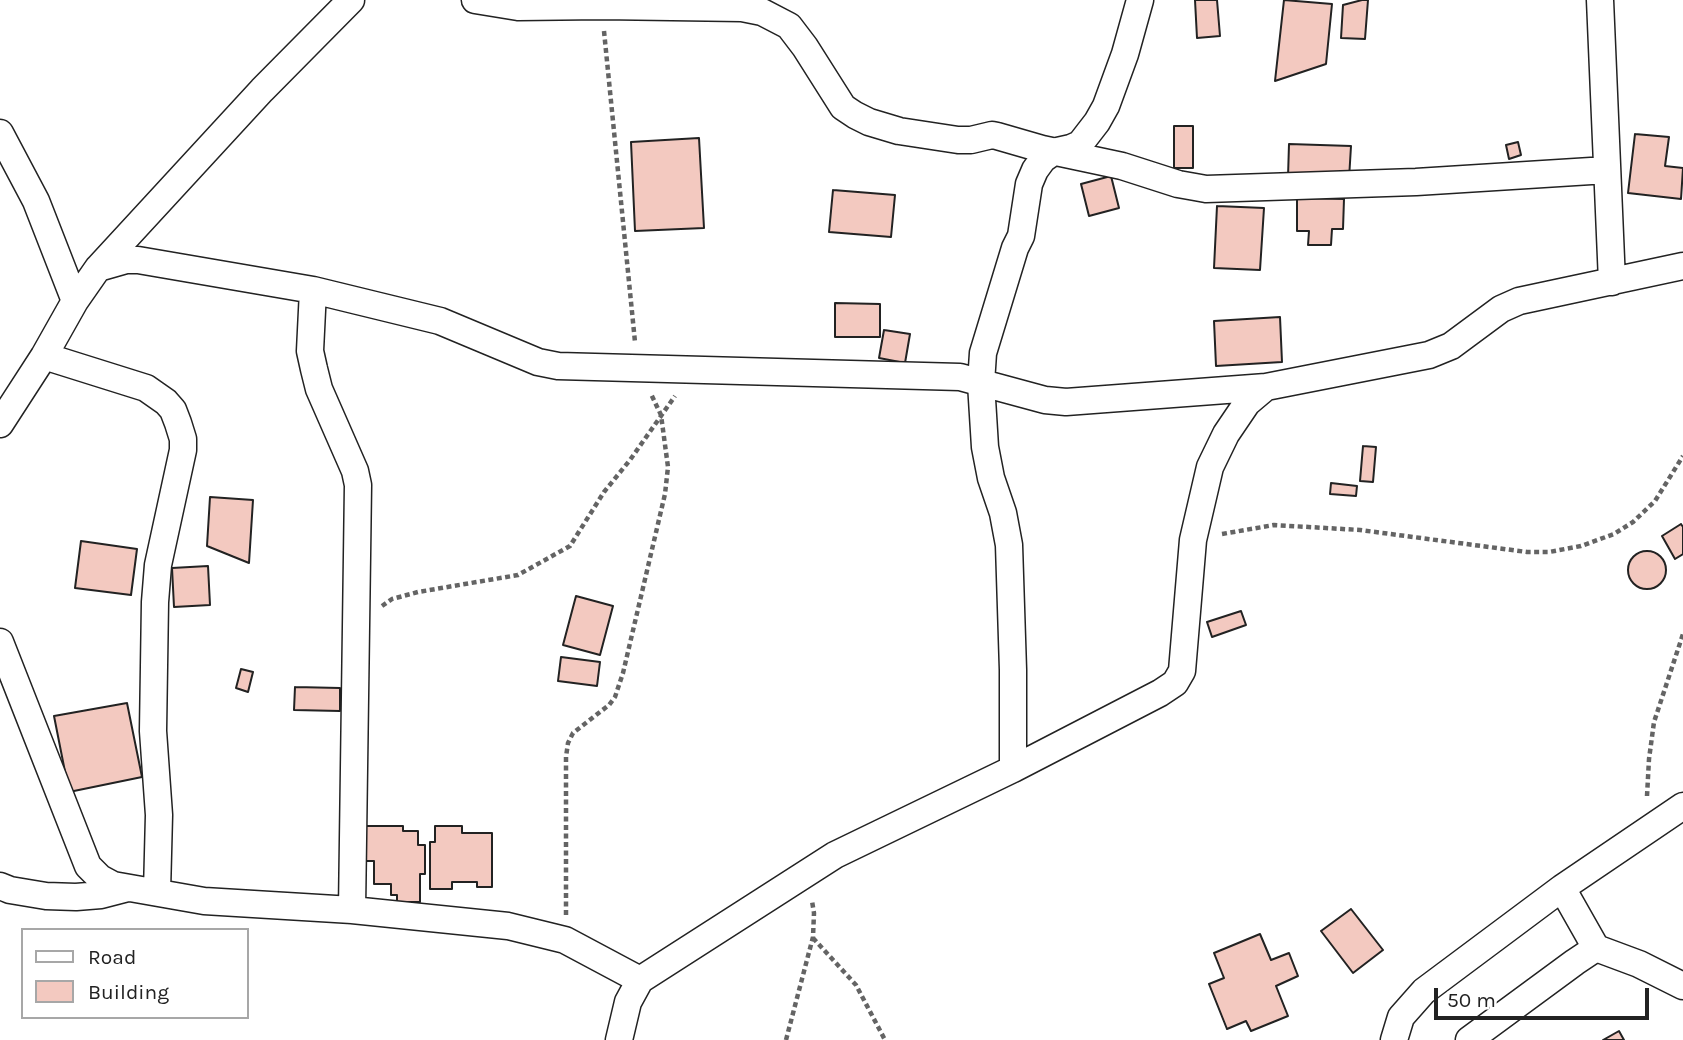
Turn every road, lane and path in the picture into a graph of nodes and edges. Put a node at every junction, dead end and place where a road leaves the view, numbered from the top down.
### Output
1 (351, 0) edge
2 (475, 0) edge
3 (1140, 0) edge
4 (1600, 0) edge
5 (602, 6) junction
6 (0, 133) edge
7 (1054, 152) junction
8 (1607, 170) junction
9 (1683, 266) edge
10 (98, 268) junction
11 (1612, 282) junction
12 (313, 290) junction
13 (75, 301) junction
14 (44, 356) junction
15 (640, 368) junction
16 (694, 370) junction
17 (981, 383) junction
18 (1266, 387) junction
19 (661, 415) junction
20 (0, 424) edge
21 (1683, 456) edge
22 (1193, 540) junction
23 (356, 631) junction
24 (1683, 634) edge
25 (0, 642) edge
26 (1013, 769) junction
27 (1683, 806) edge
28 (1645, 832) junction
29 (808, 872) junction
30 (0, 886) edge
31 (130, 888) junction
32 (1562, 888) junction
33 (158, 892) junction
34 (352, 910) junction
35 (813, 937) junction
36 (565, 940) junction
37 (1596, 948) junction
38 (640, 980) junction
39 (1683, 986) edge
40 (619, 1040) edge
41 (786, 1040) edge
42 (885, 1040) edge
43 (1394, 1040) edge
44 (1469, 1040) edge

1 - 10 street
2 - 5 street
3 - 7 street
4 - 8 street
5 - 7 street
5 - 15 path
6 - 13 street
7 - 8 street
7 - 17 street
8 - 11 street
9 - 11 street
10 - 12 street
10 - 13 street
11 - 18 street
12 - 15 street
12 - 23 street
13 - 14 street
14 - 20 street
14 - 33 street
15 - 16 street
15 - 19 path
16 - 17 street
16 - 19 path
17 - 18 street
17 - 26 street
18 - 22 street
19 - 23 path
19 - 36 path
21 - 22 path
22 - 26 street
23 - 34 street
24 - 28 path
25 - 31 street
26 - 29 street
27 - 28 street
28 - 32 street
29 - 35 path
29 - 38 street
30 - 31 street
31 - 33 street
32 - 37 street
32 - 43 street
33 - 34 street
34 - 36 street
35 - 41 path
35 - 42 path
36 - 38 street
37 - 39 street
37 - 44 street
38 - 40 street

